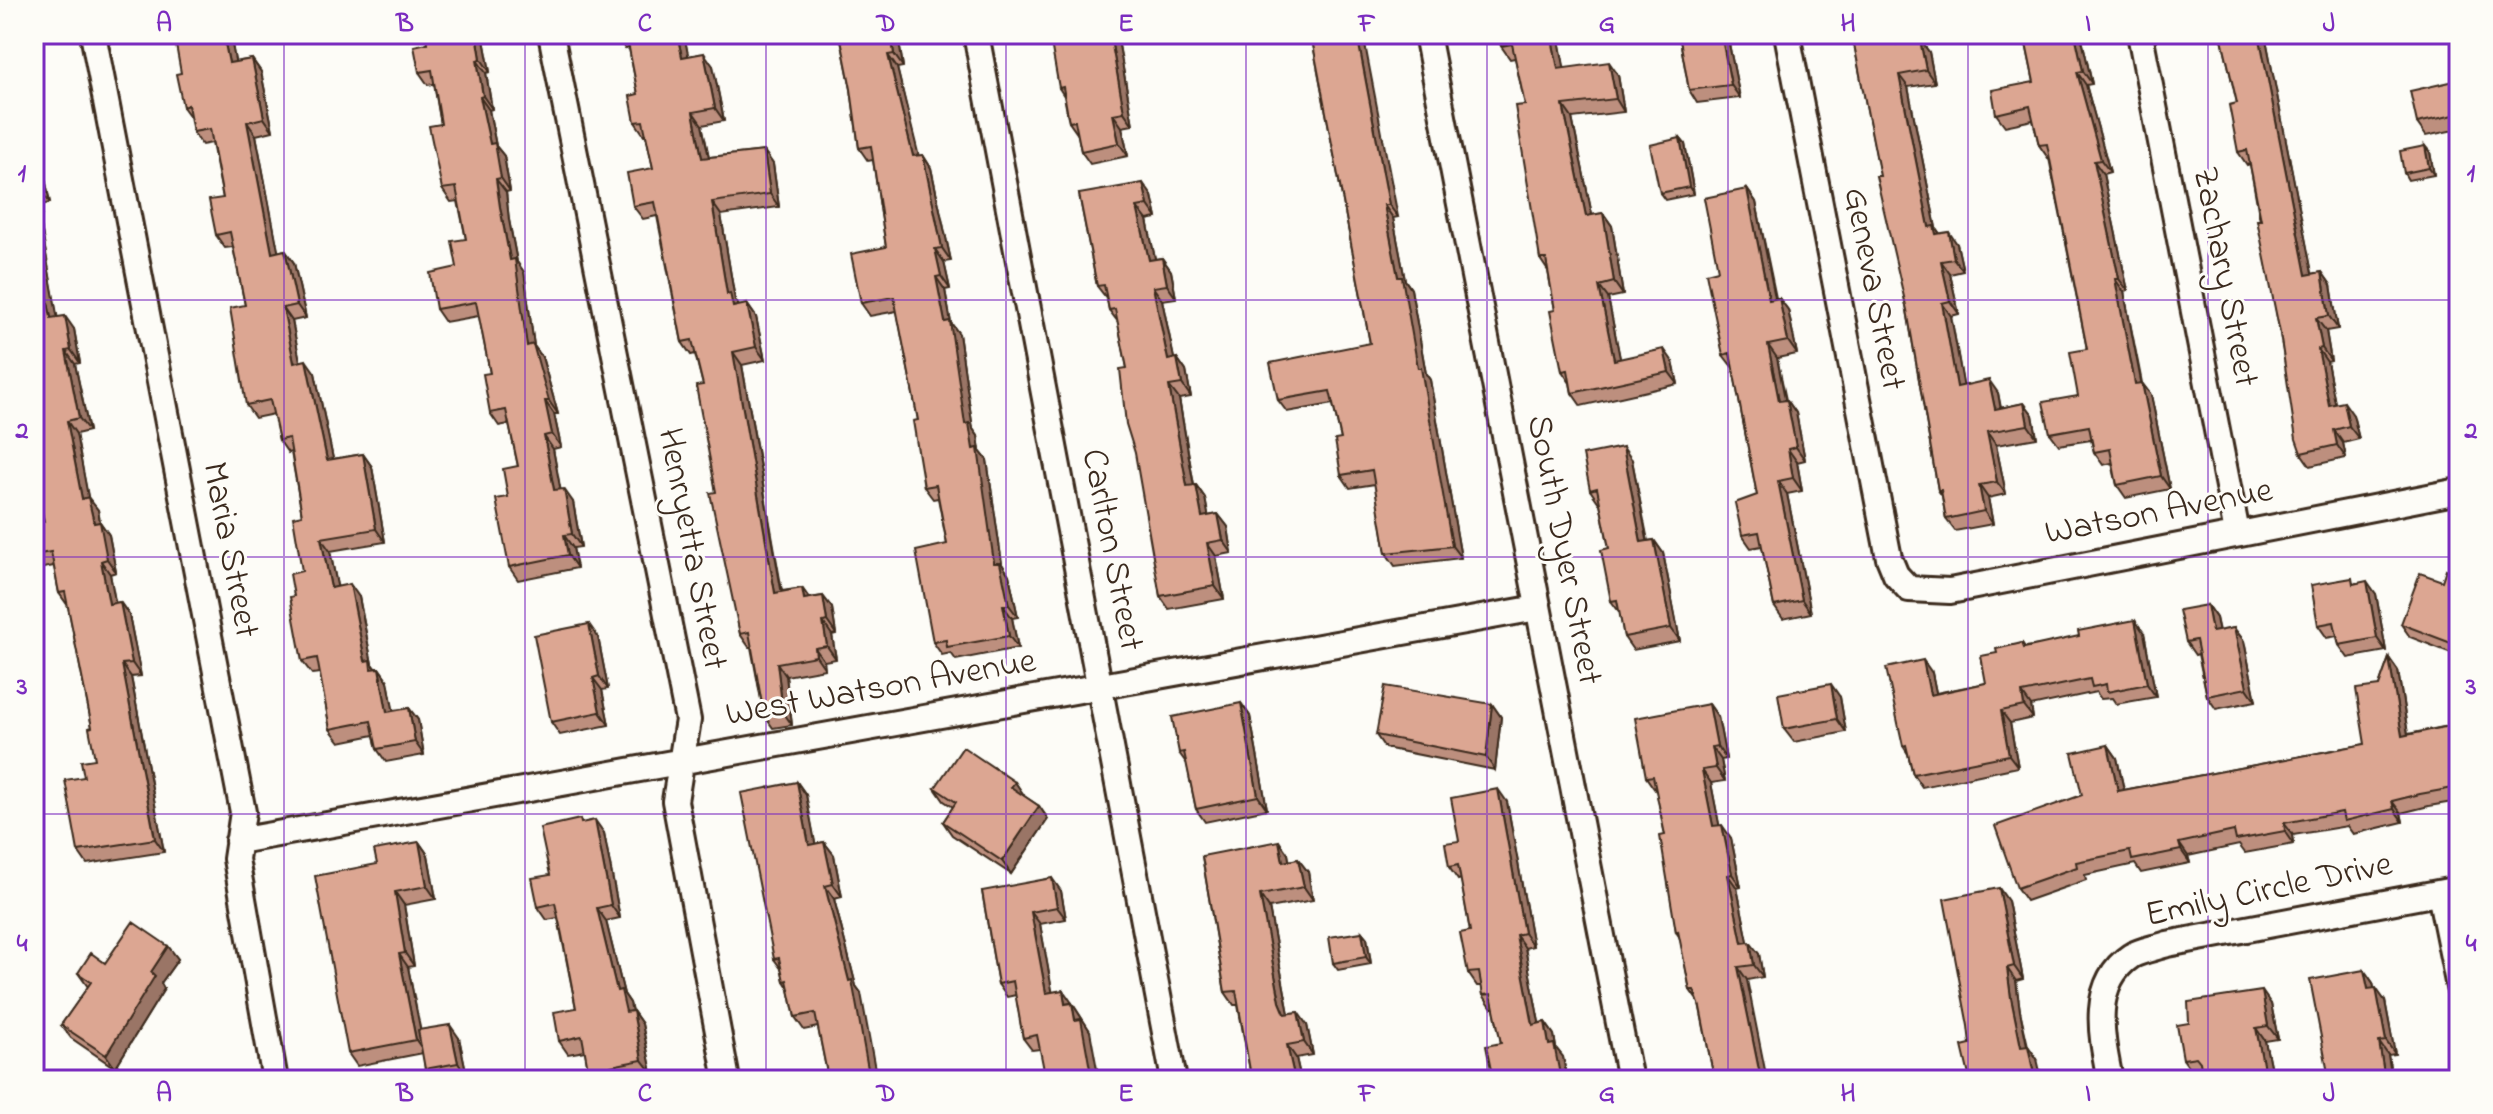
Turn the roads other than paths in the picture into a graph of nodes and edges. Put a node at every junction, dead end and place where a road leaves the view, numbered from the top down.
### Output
1 (93, 34) edge
2 (551, 34) edge
3 (976, 34) edge
4 (1427, 34) edge
5 (1787, 34) edge
6 (2140, 34) edge
7 (2459, 491) edge
8 (2237, 533) junction
9 (1889, 558) joint
10 (1537, 608) junction
11 (1100, 686) junction
12 (682, 762) junction
13 (238, 841) junction
14 (2450, 891) edge
15 (2459, 987) edge
16 (275, 1080) edge
17 (727, 1080) edge
18 (1174, 1080) edge
19 (1630, 1080) edge
20 (2110, 1080) edge

1 - 13 street, Maria Street
2 - 12 street, Henryetta Street
3 - 11 street, Carlton Street
4 - 10 street, South Dyer Street
5 - 9 street, Geneva Street
6 - 8 street, Zachary Street
7 - 8 street, Watson Avenue
8 - 9 street, Watson Avenue
10 - 11 street, West Watson Avenue
10 - 19 street, South Dyer Street
11 - 12 street, West Watson Avenue
11 - 18 street, Carlton Street
12 - 13 street, West Watson Avenue
12 - 17 street, Henryetta Street
13 - 16 street, Maria Street
14 - 15 street
14 - 20 street, Emily Circle Drive

